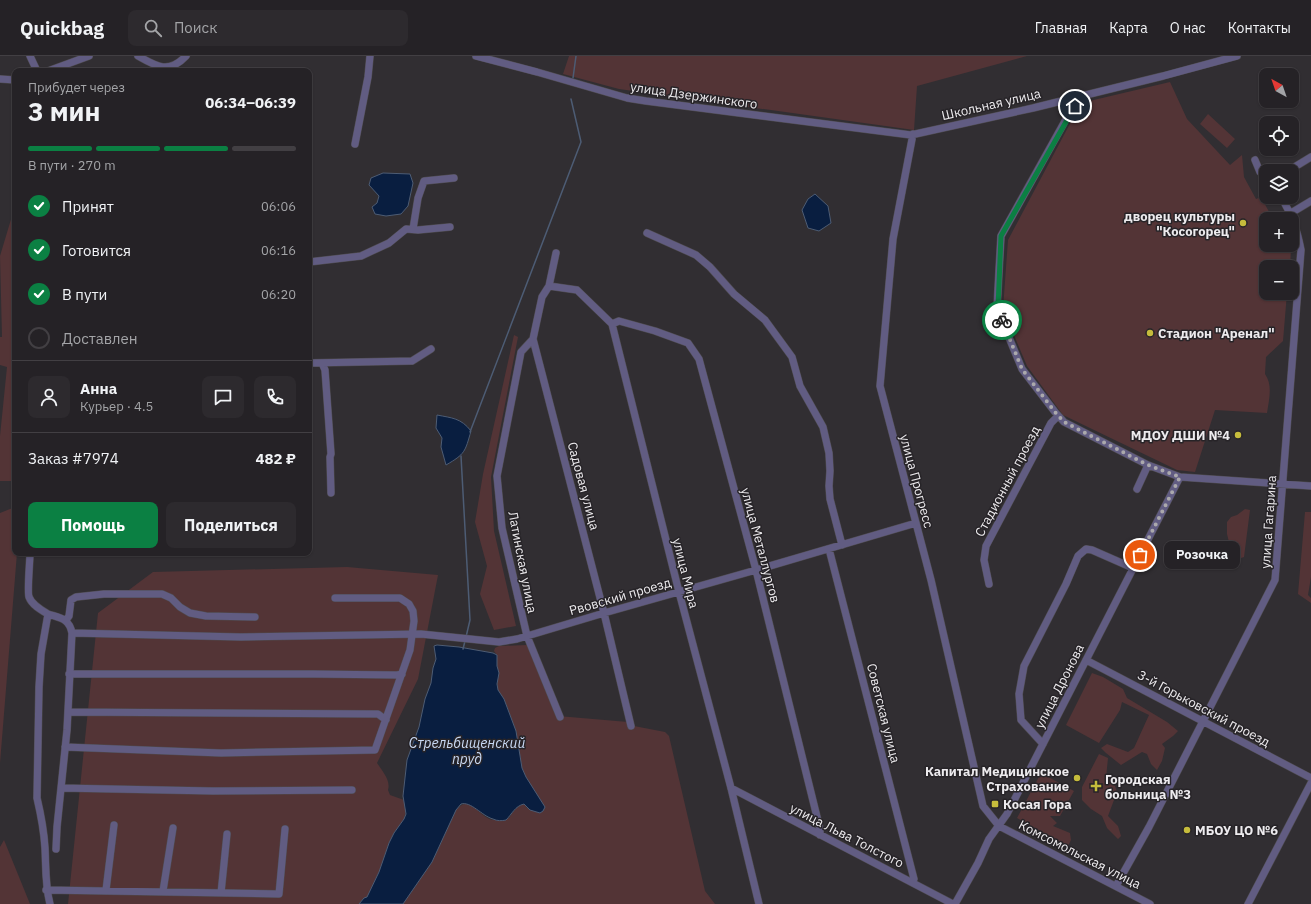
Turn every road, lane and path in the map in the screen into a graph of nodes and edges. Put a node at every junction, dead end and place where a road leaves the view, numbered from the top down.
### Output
1 (30, 56) edge
2 (89, 56) edge
3 (138, 56) edge
4 (186, 56) edge
5 (370, 56) edge
6 (476, 56) edge
7 (1237, 56) edge
8 (36, 68) edge
9 (65, 68) edge
10 (175, 68) edge
11 (0, 79) edge
12 (12, 80) edge
13 (1079, 96) junction
14 (913, 134) junction
15 (355, 144) dead end
16 (1311, 157) edge
17 (1255, 160) dead end
18 (1299, 164) edge
19 (1259, 170) edge
20 (454, 178) dead end
21 (1311, 201) edge
22 (1293, 212) edge
23 (450, 227) dead end
24 (413, 229) junction
25 (647, 233) dead end
26 (1299, 238) edge
27 (556, 253) dead end
28 (312, 262) edge
29 (548, 286) junction
30 (612, 324) junction
31 (533, 339) junction
32 (431, 349) dead end
33 (312, 363) edge
34 (322, 363) junction
35 (1058, 416) junction
36 (1148, 465) junction
37 (1180, 477) junction
38 (1282, 484) junction
39 (1311, 486) edge
40 (1137, 490) dead end
41 (331, 493) dead end
42 (916, 523) junction
43 (842, 545) junction
44 (829, 548) junction
45 (30, 556) edge
46 (1133, 568) junction
47 (756, 570) junction
48 (989, 584) dead end
49 (679, 592) junction
50 (335, 598) dead end
51 (604, 612) junction
52 (48, 614) junction
53 (255, 617) dead end
54 (66, 620) junction
55 (72, 632) junction
56 (412, 634) junction
57 (526, 636) junction
58 (1086, 660) junction
59 (69, 674) junction
60 (402, 674) junction
61 (68, 712) junction
62 (560, 717) dead end
63 (386, 720) junction
64 (1203, 721) junction
65 (631, 726) dead end
66 (1043, 744) junction
67 (65, 747) junction
68 (1311, 778) edge
69 (1311, 783) edge
70 (61, 788) junction
71 (731, 788) junction
72 (352, 790) dead end
73 (114, 825) dead end
74 (999, 826) junction
75 (173, 828) dead end
76 (285, 829) dead end
77 (227, 834) dead end
78 (820, 835) junction
79 (56, 849) dead end
80 (912, 882) junction
81 (1116, 886) junction
82 (46, 890) junction
83 (106, 890) junction
84 (163, 891) junction
85 (221, 893) junction
86 (759, 903) edge
87 (50, 904) edge
88 (954, 904) edge
89 (1150, 904) edge
90 (1248, 904) edge

1 - 8 street
2 - 9 street
3 - 10 street
4 - 10 street
5 - 15 street
6 - 14 street, улица Дзержинского
7 - 13 street, Школьная улица
11 - 12 street
13 - 14 street, Школьная улица
13 - 35 street
14 - 42 street, улица Прогресс
16 - 18 street
17 - 19 street
20 - 24 street
21 - 22 street
23 - 24 street
24 - 28 street
25 - 43 street
26 - 38 street, улица Гагарина
27 - 29 street, Садовая улица
29 - 30 street
29 - 31 street, Садовая улица
30 - 47 street, улица Металлургов
30 - 49 street, улица Мира
31 - 51 street, Садовая улица
31 - 57 street, Латинская улица
32 - 34 street
33 - 34 street
34 - 41 street
35 - 36 street
35 - 48 street, Стадионный проезд
36 - 37 street
36 - 40 street
37 - 38 street
37 - 46 street, улица Дронова
38 - 39 street
38 - 64 street, улица Гагарина
42 - 43 street, Рвовский проезд
42 - 74 street, улица Прогресс
43 - 44 street, Рвовский проезд
44 - 47 street, Рвовский проезд
44 - 80 street, Советская улица
45 - 52 street
46 - 58 street, улица Дронова
46 - 66 street
47 - 49 street, Рвовский проезд
47 - 78 street, улица Металлургов
49 - 51 street, Рвовский проезд
49 - 71 street, улица Мира
50 - 56 street
51 - 57 street, Рвовский проезд
51 - 65 street, Садовая улица
52 - 54 street
52 - 82 street
53 - 54 street
54 - 55 street
55 - 56 street, Рвовский проезд
55 - 59 street
56 - 57 street, Рвовский проезд
56 - 60 street
57 - 62 street, Латинская улица
58 - 64 street, 3-й Горьковский проезд
58 - 66 street, улица Дронова
59 - 60 street
59 - 61 street
60 - 63 street
61 - 63 street
61 - 67 street
63 - 67 street
64 - 68 street, 3-й Горьковский проезд
64 - 81 street, улица Гагарина
66 - 74 street, улица Дронова
67 - 70 street
69 - 90 street
70 - 72 street
70 - 79 street
71 - 78 street, улица Льва Толстого
71 - 86 street, улица Мира
73 - 83 street
74 - 81 street, Комсомольская улица
74 - 88 street, улица Дронова
75 - 84 street
76 - 85 street
77 - 85 street
78 - 80 street, улица Льва Толстого
80 - 88 street, улица Льва Толстого
81 - 89 street, Комсомольская улица
82 - 83 street
82 - 87 street
83 - 84 street
84 - 85 street

